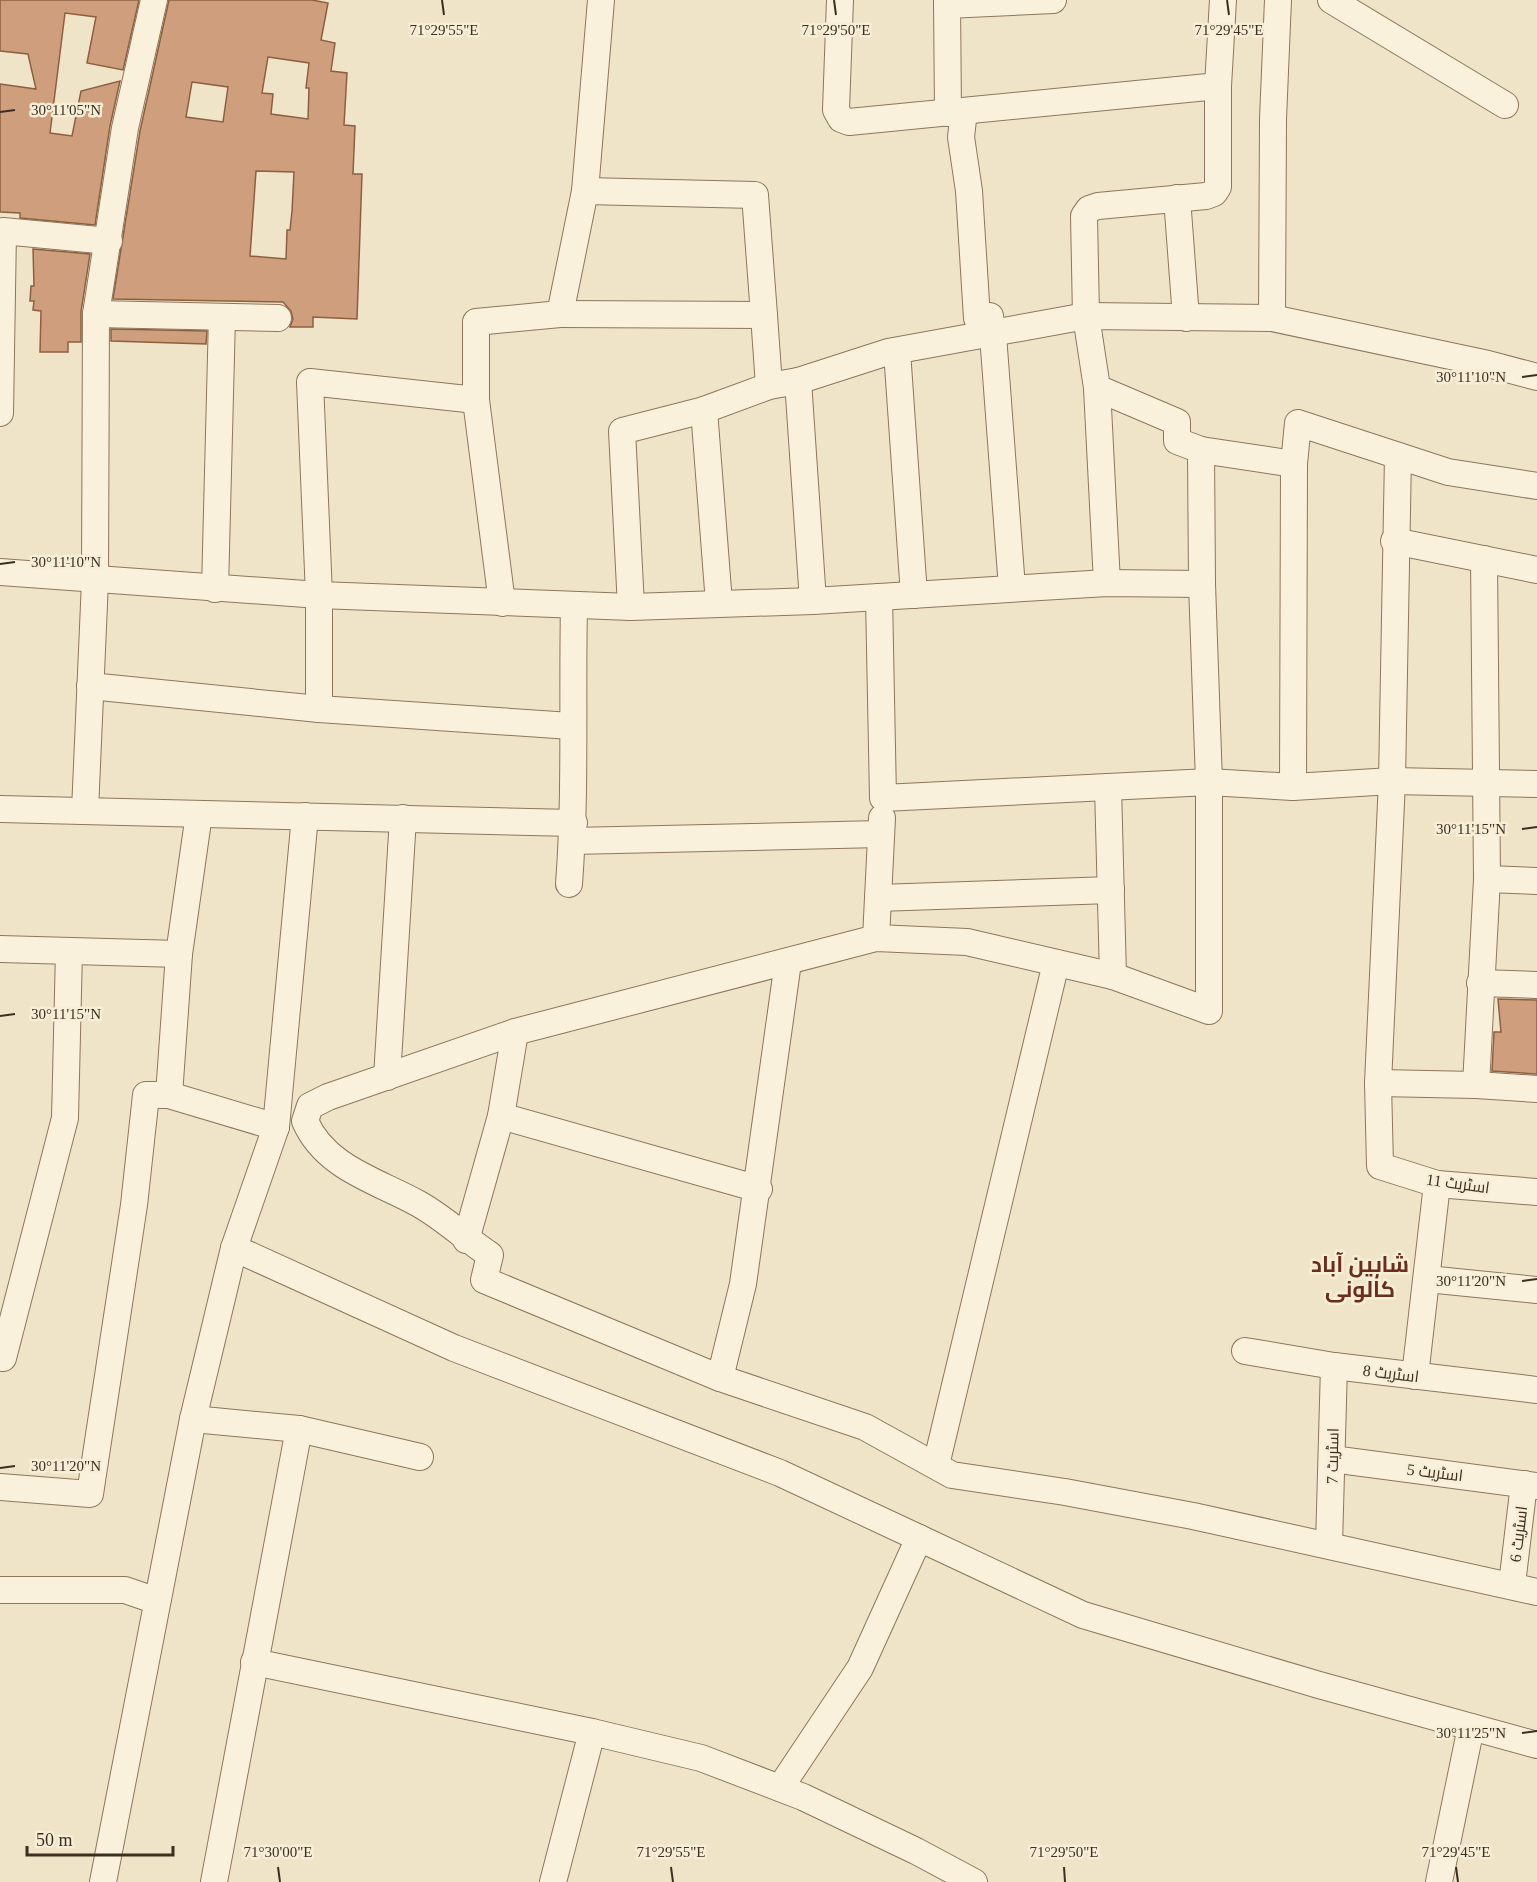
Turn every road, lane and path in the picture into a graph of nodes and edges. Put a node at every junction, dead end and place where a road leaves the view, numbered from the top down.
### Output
1 (154, 0) edge
2 (601, 0) edge
3 (840, 0) edge
4 (1053, 0) edge
5 (1223, 0) edge
6 (1278, 0) edge
7 (1331, 0) edge
8 (947, 3) edge
9 (1218, 86) junction
10 (1505, 105) dead end
11 (956, 112) junction
12 (585, 191) junction
13 (1177, 198) junction
14 (109, 241) junction
15 (2, 267) edge
16 (96, 314) junction
17 (560, 314) junction
18 (764, 315) junction
19 (1086, 316) junction
20 (222, 317) junction
21 (278, 318) dead end
22 (1186, 318) junction
23 (1272, 318) junction
24 (993, 335) junction
25 (897, 351) junction
26 (1537, 377) edge
27 (798, 381) junction
28 (769, 386) junction
29 (1097, 388) junction
30 (476, 400) junction
31 (704, 410) junction
32 (0, 413) edge
33 (1201, 450) junction
34 (1398, 456) junction
35 (1294, 464) junction
36 (1537, 486) edge
37 (1394, 541) junction
38 (1484, 560) junction
39 (1537, 570) edge
40 (0, 572) edge
41 (95, 581) junction
42 (1107, 583) junction
43 (1202, 584) junction
44 (1011, 588) junction
45 (215, 589) junction
46 (319, 595) junction
47 (914, 595) junction
48 (879, 597) junction
49 (813, 601) junction
50 (502, 603) junction
51 (719, 603) junction
52 (574, 605) junction
53 (631, 607) junction
54 (90, 686) junction
55 (319, 709) junction
56 (571, 726) junction
57 (1392, 781) junction
58 (1209, 782) junction
59 (1488, 783) junction
60 (1537, 784) edge
61 (1108, 786) junction
62 (1293, 787) junction
63 (884, 798) junction
64 (0, 808) edge
65 (86, 811) junction
66 (199, 814) junction
67 (305, 816) junction
68 (403, 818) junction
69 (573, 832) junction
70 (881, 834) junction
71 (1487, 879) junction
72 (1537, 880) edge
73 (569, 884) dead end
74 (1111, 890) junction
75 (878, 898) junction
76 (876, 938) junction
77 (0, 949) edge
78 (69, 951) junction
79 (179, 954) junction
80 (788, 962) junction
81 (1056, 963) junction
82 (1113, 976) junction
83 (1480, 983) junction
84 (1537, 985) edge
85 (515, 1032) junction
86 (387, 1077) junction
87 (1378, 1083) junction
88 (1476, 1085) junction
89 (1537, 1089) edge
90 (169, 1095) junction
91 (501, 1116) junction
92 (276, 1127) junction
93 (1437, 1184) junction
94 (759, 1189) junction
95 (1537, 1192) edge
96 (466, 1240) junction
97 (234, 1248) junction
98 (1427, 1279) junction
99 (1537, 1290) edge
100 (1245, 1351) dead end
101 (0, 1357) edge
102 (1334, 1366) junction
103 (1415, 1376) junction
104 (720, 1378) junction
105 (1537, 1390) edge
106 (193, 1419) junction
107 (299, 1429) junction
108 (420, 1457) dead end
109 (1332, 1459) junction
110 (936, 1465) junction
111 (1531, 1485) edge
112 (0, 1487) edge
113 (919, 1538) junction
114 (1329, 1545) junction
115 (1512, 1584) junction
116 (0, 1590) edge
117 (1537, 1592) edge
118 (157, 1601) junction
119 (254, 1662) junction
120 (1471, 1727) junction
121 (592, 1732) junction
122 (1537, 1744) edge
123 (780, 1788) junction
124 (103, 1882) edge
125 (214, 1882) edge
126 (553, 1882) edge
127 (974, 1882) edge
128 (1439, 1882) edge

1 - 14 street
2 - 12 street
3 - 11 street
4 - 8 street
5 - 9 street
6 - 23 street
7 - 10 street
8 - 11 street
9 - 11 street
9 - 13 street
11 - 24 street
12 - 17 street
12 - 18 street
13 - 19 street
13 - 22 street
14 - 15 street
14 - 16 street
15 - 32 street
16 - 20 street
16 - 41 street
17 - 18 street
17 - 30 street
18 - 28 street
19 - 22 street
19 - 24 street
19 - 29 street
20 - 21 street
20 - 45 street
22 - 23 street
23 - 26 street
24 - 25 street
24 - 44 street
25 - 27 street
25 - 47 street
27 - 28 street
27 - 49 street
28 - 31 street
29 - 33 street
29 - 42 street
30 - 46 street
30 - 50 street
31 - 51 street
31 - 53 street
33 - 35 street
33 - 43 street
34 - 35 street
34 - 36 street
34 - 37 street
35 - 62 street
37 - 38 street
37 - 57 street
38 - 39 street
38 - 59 street
40 - 41 street
41 - 45 street
41 - 54 street
42 - 43 street
42 - 44 street
43 - 58 street
44 - 47 street
45 - 46 street
46 - 50 street
46 - 55 street
47 - 48 street
48 - 49 street
48 - 63 street
49 - 51 street
50 - 52 street
51 - 53 street
52 - 53 street
52 - 56 street
54 - 55 street
54 - 65 street
55 - 56 street
56 - 69 street
57 - 59 street
57 - 62 street
57 - 87 street
58 - 61 street
58 - 62 street
58 - 82 street
59 - 60 street
59 - 71 street
61 - 63 street
61 - 74 street
63 - 70 street
64 - 65 street
65 - 66 street
66 - 67 street
66 - 79 street
67 - 68 street
67 - 92 street
68 - 69 street
68 - 86 street
69 - 70 street
69 - 73 street
70 - 75 street
71 - 72 street
71 - 83 street
74 - 75 street
74 - 82 street
75 - 76 street
76 - 80 street
76 - 81 street
77 - 78 street
78 - 79 street
78 - 101 street
79 - 90 street
80 - 85 street
80 - 94 street
81 - 82 street
81 - 110 street
83 - 84 street
83 - 88 street
85 - 86 street
85 - 91 street
86 - 96 street
87 - 88 street
87 - 93 street, اسٹریٹ 11
88 - 89 street
90 - 92 street
90 - 112 street
91 - 94 street
91 - 96 street
92 - 97 street
93 - 95 street, اسٹریٹ 11
93 - 98 street
94 - 104 street
96 - 104 street
97 - 106 street
97 - 113 street
98 - 99 street
98 - 103 street
100 - 102 street, اسٹریٹ 8
102 - 103 street, اسٹریٹ 8
102 - 109 street, اسٹریٹ 7
103 - 105 street, اسٹریٹ 8
104 - 110 street
106 - 107 street
106 - 118 street
107 - 108 street
107 - 119 street
109 - 111 street, اسٹریٹ 5
109 - 114 street, اسٹریٹ 7
110 - 114 street
111 - 115 street, اسٹریٹ 6
113 - 120 street
113 - 123 street
114 - 115 street
115 - 117 street
116 - 118 street
118 - 124 street
119 - 121 street
119 - 125 street
120 - 122 street
120 - 128 street
121 - 123 street
121 - 126 street
123 - 127 street

